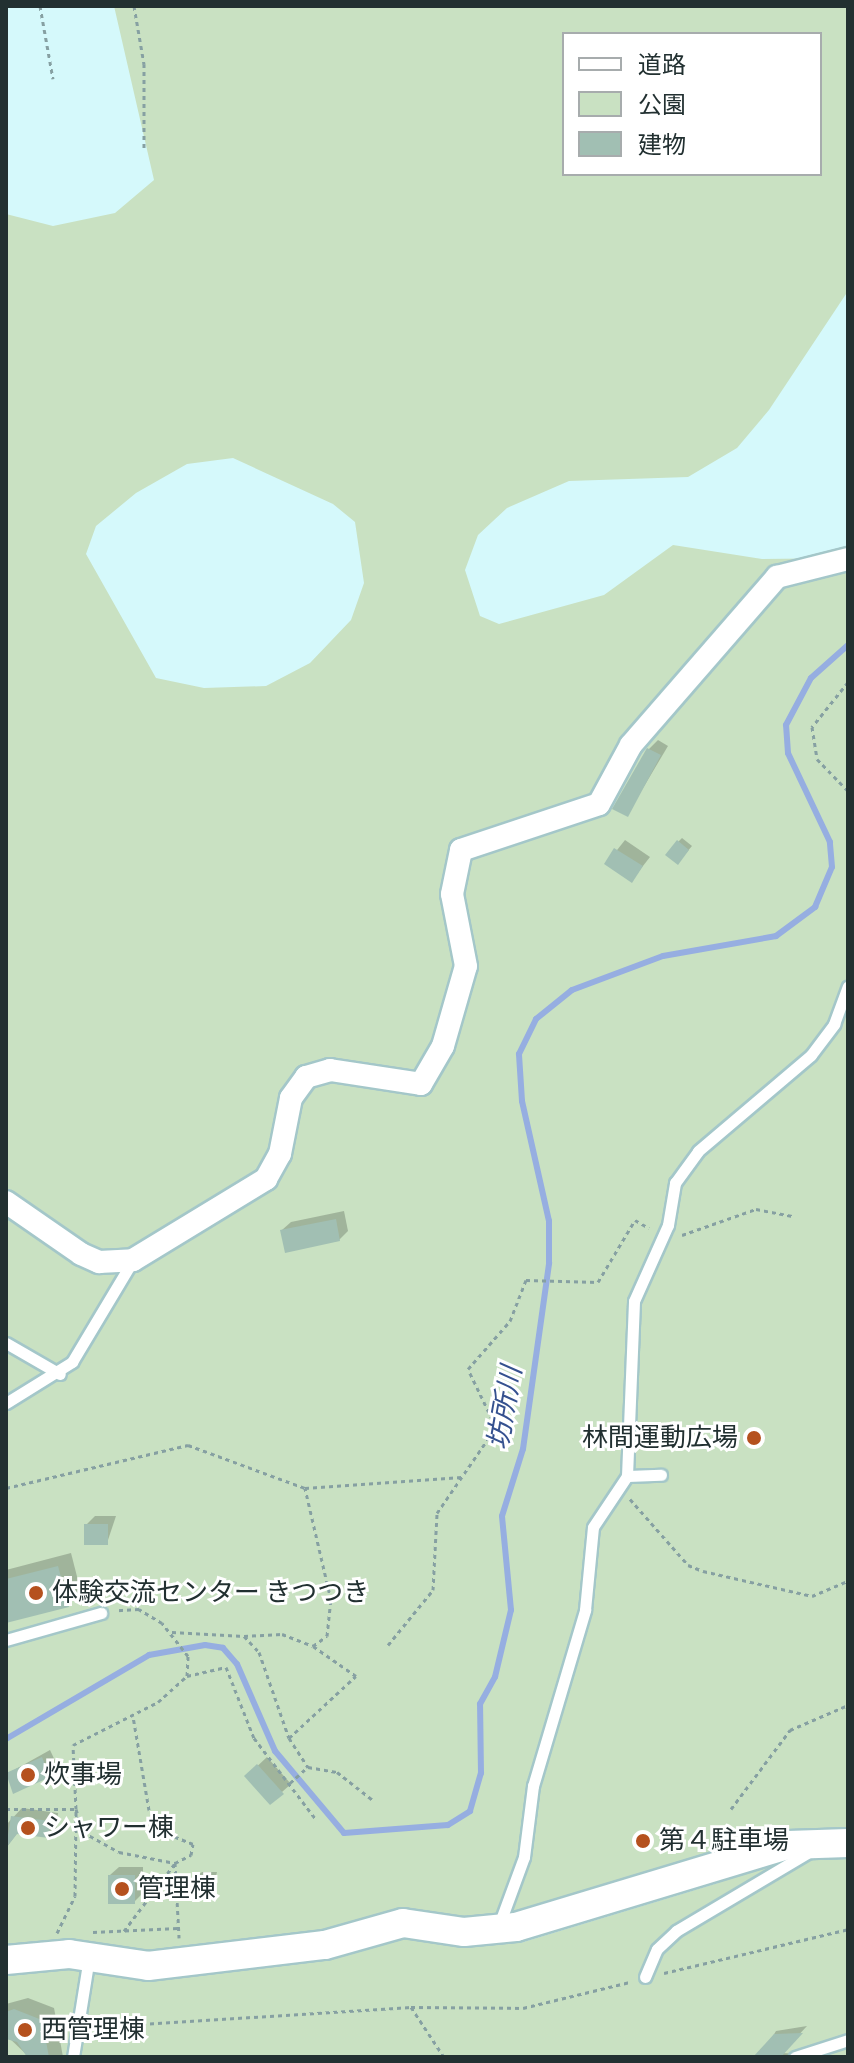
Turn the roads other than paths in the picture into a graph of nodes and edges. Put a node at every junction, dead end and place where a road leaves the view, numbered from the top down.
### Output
1 (848, 559) edge
2 (848, 986) edge
3 (6, 1202) edge
4 (133, 1260) junction
5 (6, 1343) edge
6 (60, 1374) junction
7 (6, 1403) edge
8 (661, 1475) dead end
9 (623, 1481) junction
10 (101, 1613) road end
11 (6, 1640) edge
12 (835, 1844) edge
13 (498, 1928) junction
14 (89, 1956) junction
15 (6, 1960) edge
16 (645, 1977) dead end
17 (848, 2040) edge
18 (73, 2057) edge
19 (795, 2057) edge

1 - 4 street
2 - 9 lane
3 - 4 street
4 - 6 lane
5 - 6 lane
6 - 7 lane
8 - 9 lane
9 - 13 lane
10 - 11 lane
12 - 13 street
12 - 16 lane
13 - 14 street
14 - 15 street
14 - 18 lane
17 - 19 lane

